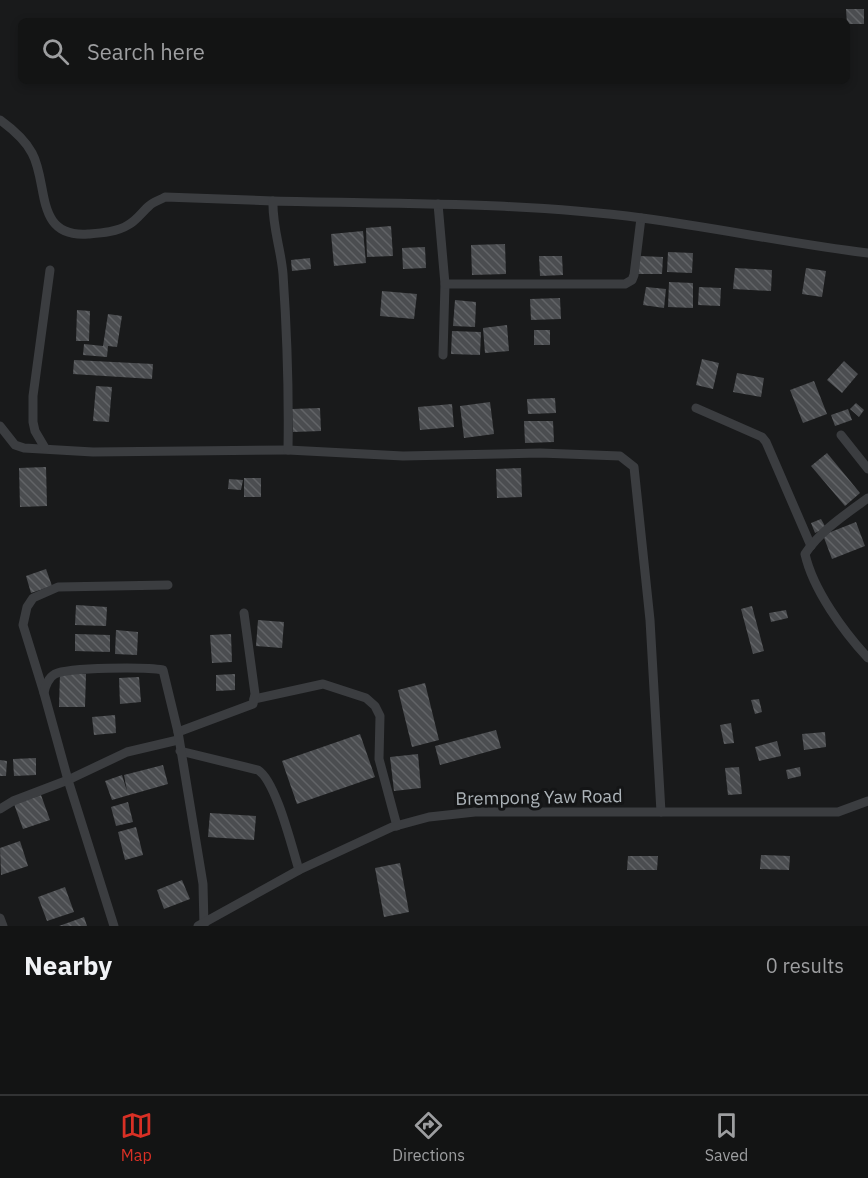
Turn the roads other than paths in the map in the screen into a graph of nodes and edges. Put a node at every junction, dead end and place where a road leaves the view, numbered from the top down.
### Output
1 (0, 120) edge
2 (273, 201) junction
3 (438, 204) junction
4 (641, 218) junction
5 (868, 253) edge
6 (50, 270) dead end
7 (445, 284) junction
8 (442, 355) dead end
9 (696, 408) dead end
10 (0, 426) edge
11 (841, 435) dead end
12 (9, 437) junction
13 (0, 444) edge
14 (45, 448) junction
15 (288, 450) junction
16 (868, 469) edge
17 (868, 498) edge
18 (811, 546) junction
19 (168, 585) dead end
20 (244, 613) dead end
21 (868, 658) edge
22 (44, 693) junction
23 (254, 699) junction
24 (178, 736) junction
25 (180, 751) junction
26 (68, 780) junction
27 (868, 801) edge
28 (0, 808) edge
29 (661, 812) junction
30 (397, 826) junction
31 (299, 870) junction
32 (0, 918) edge
33 (202, 925) edge
34 (3, 926) edge
35 (114, 926) edge

1 - 2 street
2 - 3 street
2 - 15 street
3 - 4 street
3 - 7 street
4 - 5 street
4 - 7 street
6 - 14 street
7 - 8 street
9 - 18 street
10 - 12 street
11 - 16 street
12 - 13 street
12 - 14 street
14 - 15 street
15 - 29 street
17 - 18 street
18 - 21 street
19 - 22 street
20 - 23 street
22 - 24 street
22 - 26 street
23 - 24 street
23 - 30 street
24 - 25 street
24 - 26 street
25 - 31 street
25 - 33 street
26 - 28 street
26 - 35 street
27 - 29 street, Brempong Yaw Road
29 - 30 street, Brempong Yaw Road
30 - 31 street, Brempong Yaw Road
31 - 33 street, Brempong Yaw Road
32 - 34 street

